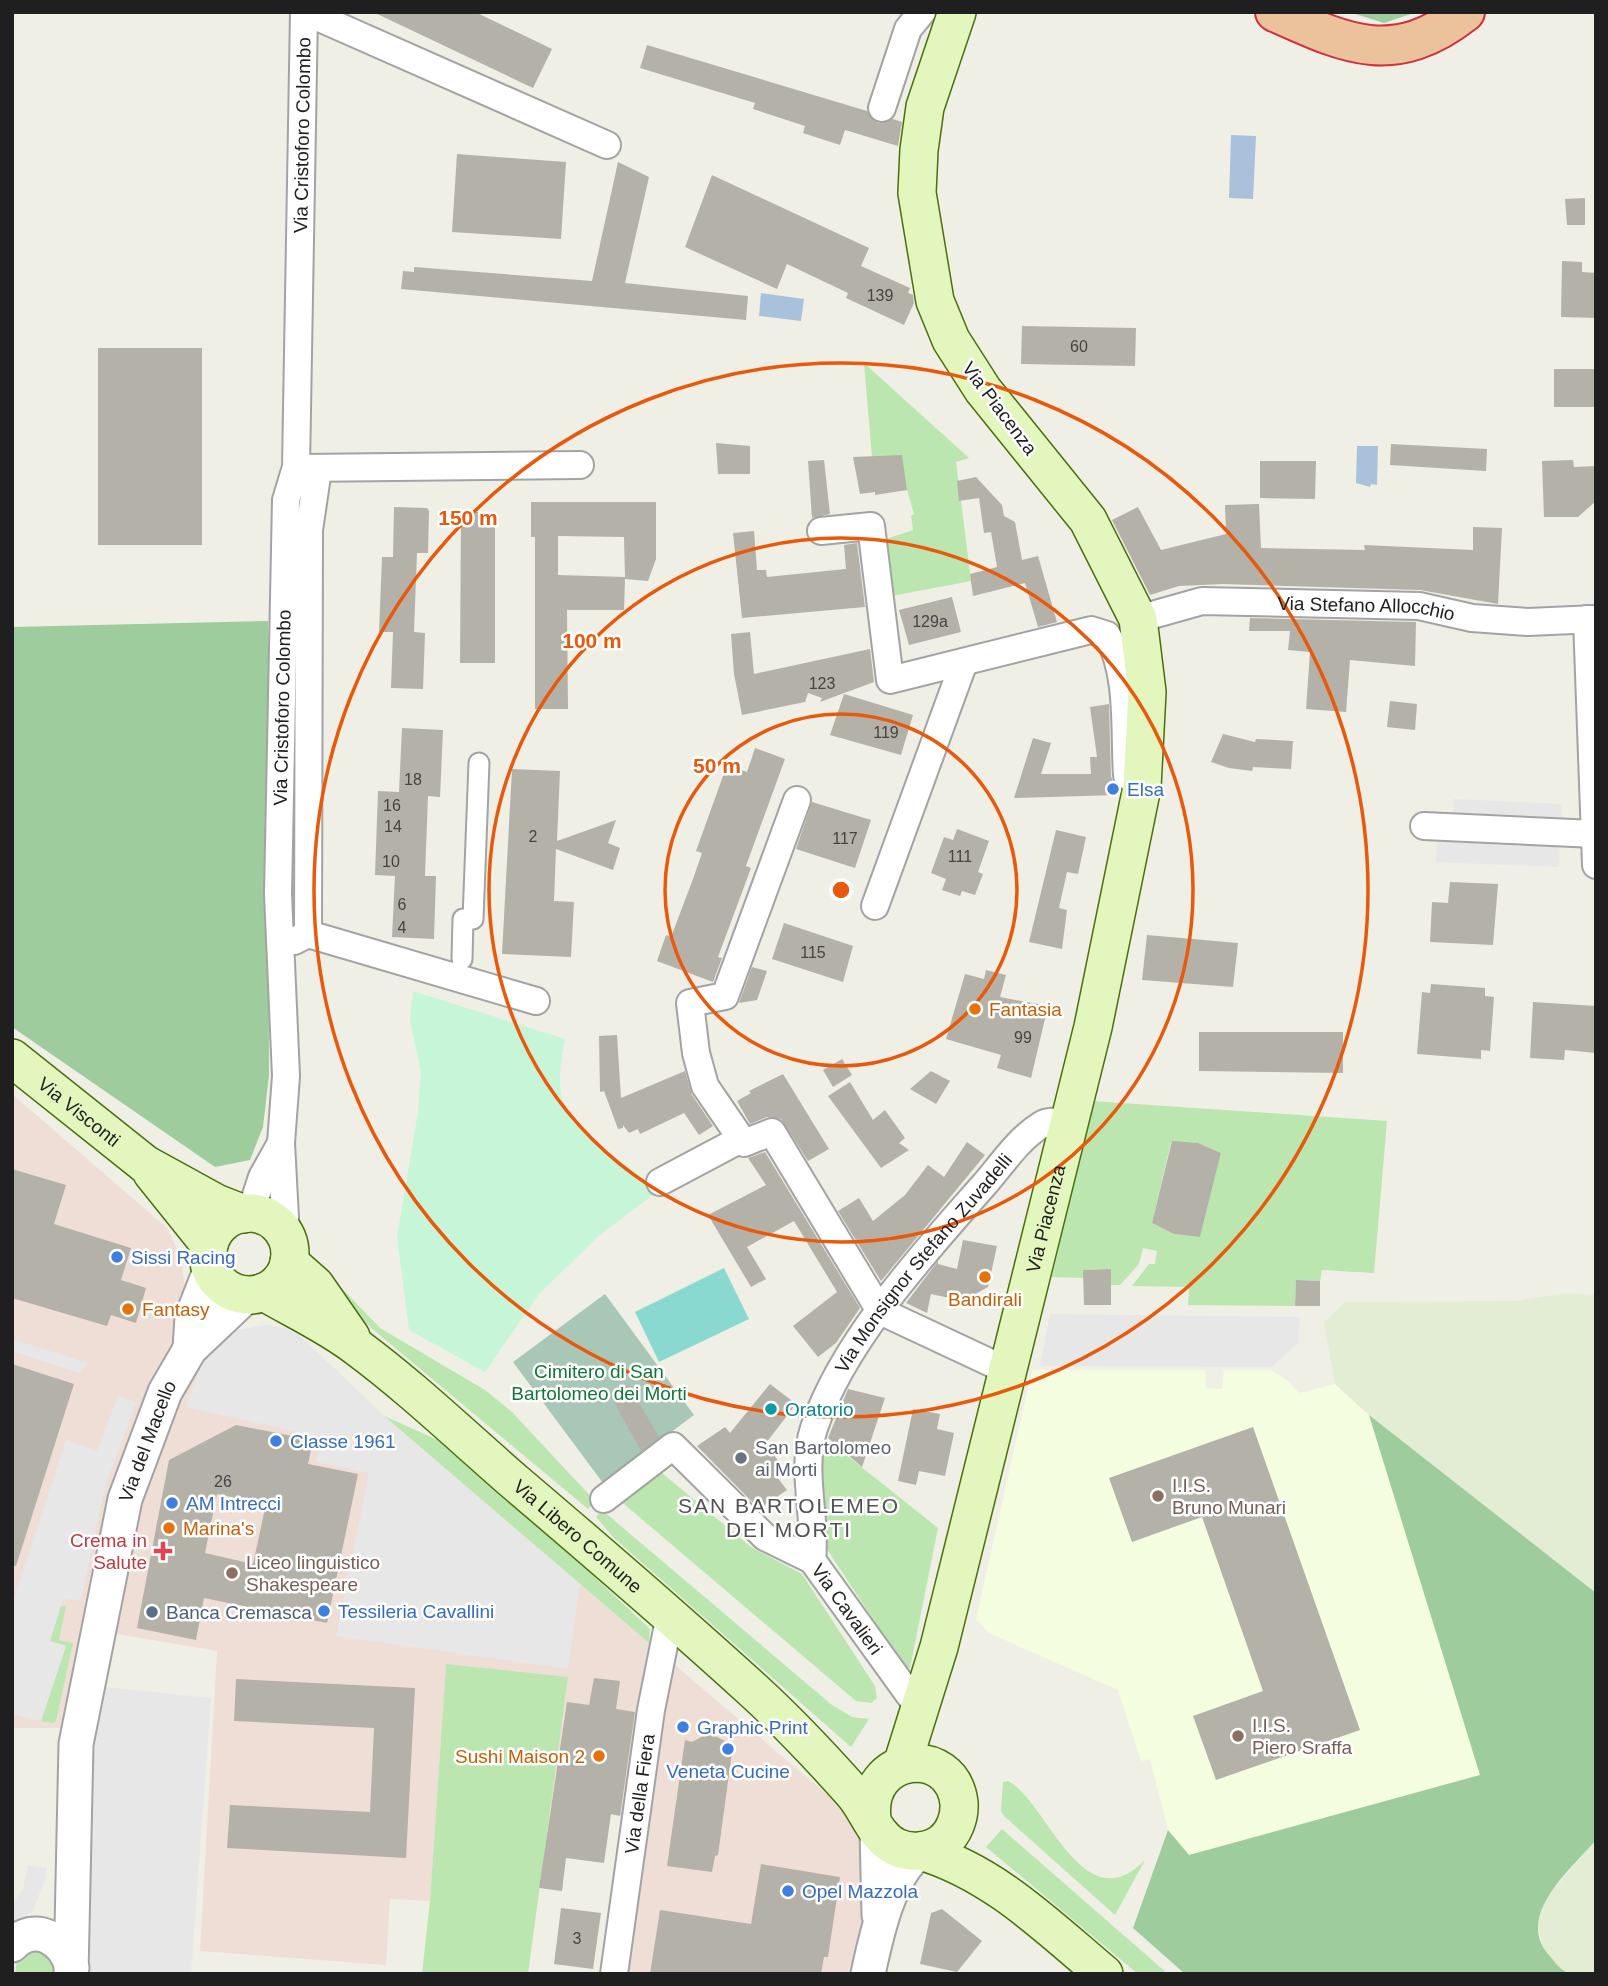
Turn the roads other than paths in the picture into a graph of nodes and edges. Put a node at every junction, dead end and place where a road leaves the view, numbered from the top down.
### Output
1 (922, 12) edge
2 (957, 12) edge
3 (1275, 12) edge
4 (1465, 12) edge
5 (304, 13) edge
6 (882, 108) dead end
7 (607, 145) dead end
8 (580, 465) dead end
9 (307, 468) junction
10 (821, 531) dead end
11 (1138, 619) junction
12 (1591, 619) edge
13 (964, 662) junction
14 (479, 762) dead end
15 (1142, 788) junction
16 (797, 800) dead end
17 (1424, 826) dead end
18 (1595, 834) edge
19 (1596, 865) edge
20 (876, 906) dead end
21 (308, 934) junction
22 (280, 948) junction
23 (462, 959) dead end
24 (536, 1001) dead end
25 (12, 1058) edge
26 (1067, 1123) junction
27 (741, 1139) junction
28 (281, 1143) junction
29 (145, 1164) junction
30 (660, 1182) dead end
31 (247, 1214) junction
32 (288, 1250) junction
33 (210, 1256) junction
34 (256, 1294) junction
35 (880, 1311) junction
36 (357, 1347) junction
37 (190, 1349) junction
38 (1006, 1370) junction
39 (604, 1499) dead end
40 (812, 1560) junction
41 (670, 1615) junction
42 (939, 1647) junction
43 (921, 1700) junction
44 (795, 1729) junction
45 (895, 1768) junction
46 (943, 1773) junction
47 (957, 1820) junction
48 (875, 1825) junction
49 (921, 1851) junction
50 (71, 1868) junction
51 (1004, 1889) junction
52 (879, 1924) junction
53 (25, 1940) edge
54 (71, 1971) edge
55 (614, 1974) edge
56 (868, 1974) edge
57 (1104, 1974) edge

1 - 6 street
2 - 11 main road, Via Piacenza
3 - 4 highway
5 - 7 street
5 - 9 street, Via Cristoforo Colombo
8 - 9 street
9 - 21 street, Via Cristoforo Colombo
9 - 22 street, Via Cristoforo Colombo
10 - 13 street
11 - 12 street, Via Stefano Allocchio
11 - 15 main road, Via Piacenza
12 - 18 street
13 - 15 street
13 - 20 street
14 - 23 street
15 - 26 main road, Via Piacenza
16 - 27 street
17 - 18 street
18 - 19 street
21 - 22 street
21 - 24 street
22 - 28 street, Via Cristoforo Colombo
25 - 29 main road, Via Visconti
26 - 35 street, Via Monsignor Stefano Zuvadelli
26 - 38 main road, Via Piacenza
27 - 30 street
27 - 35 street
28 - 31 street, Via Cristoforo Colombo
28 - 32 street, Via Cristoforo Colombo
29 - 31 main road, Via Visconti
29 - 33 main road, Via Visconti
31 - 32 main road, Via Libero Comune
31 - 33 main road
32 - 34 main road
32 - 36 main road, Via Libero Comune
33 - 34 main road, Via Libero Comune
33 - 37 street, Via del Macello
34 - 36 main road, Via Libero Comune
34 - 37 street, Via del Macello
35 - 38 street
35 - 40 street, Via Monsignor Stefano Zuvadelli
36 - 41 main road, Via Libero Comune
37 - 50 street, Via del Macello
38 - 42 main road, Via Piacenza
39 - 40 street, Via Cavalieri
40 - 43 street, Via Cavalieri
41 - 44 main road, Via Libero Comune
41 - 55 street, Via della Fiera
42 - 43 main road, Via Piacenza
42 - 46 main road, Via Piacenza
43 - 45 main road, Via Piacenza
44 - 45 main road, Via Libero Comune
44 - 48 main road, Via Libero Comune
45 - 46 main road, Via Libero Comune
45 - 48 main road
46 - 47 main road, Via Libero Comune
47 - 49 main road
47 - 51 main road, Via Libero Comune
48 - 49 main road, Via Libero Comune
48 - 52 street
49 - 51 main road, Via Libero Comune
49 - 52 street
50 - 53 street
50 - 54 street, Via del Macello
51 - 57 main road, Via Libero Comune
52 - 56 street
53 - 54 street

